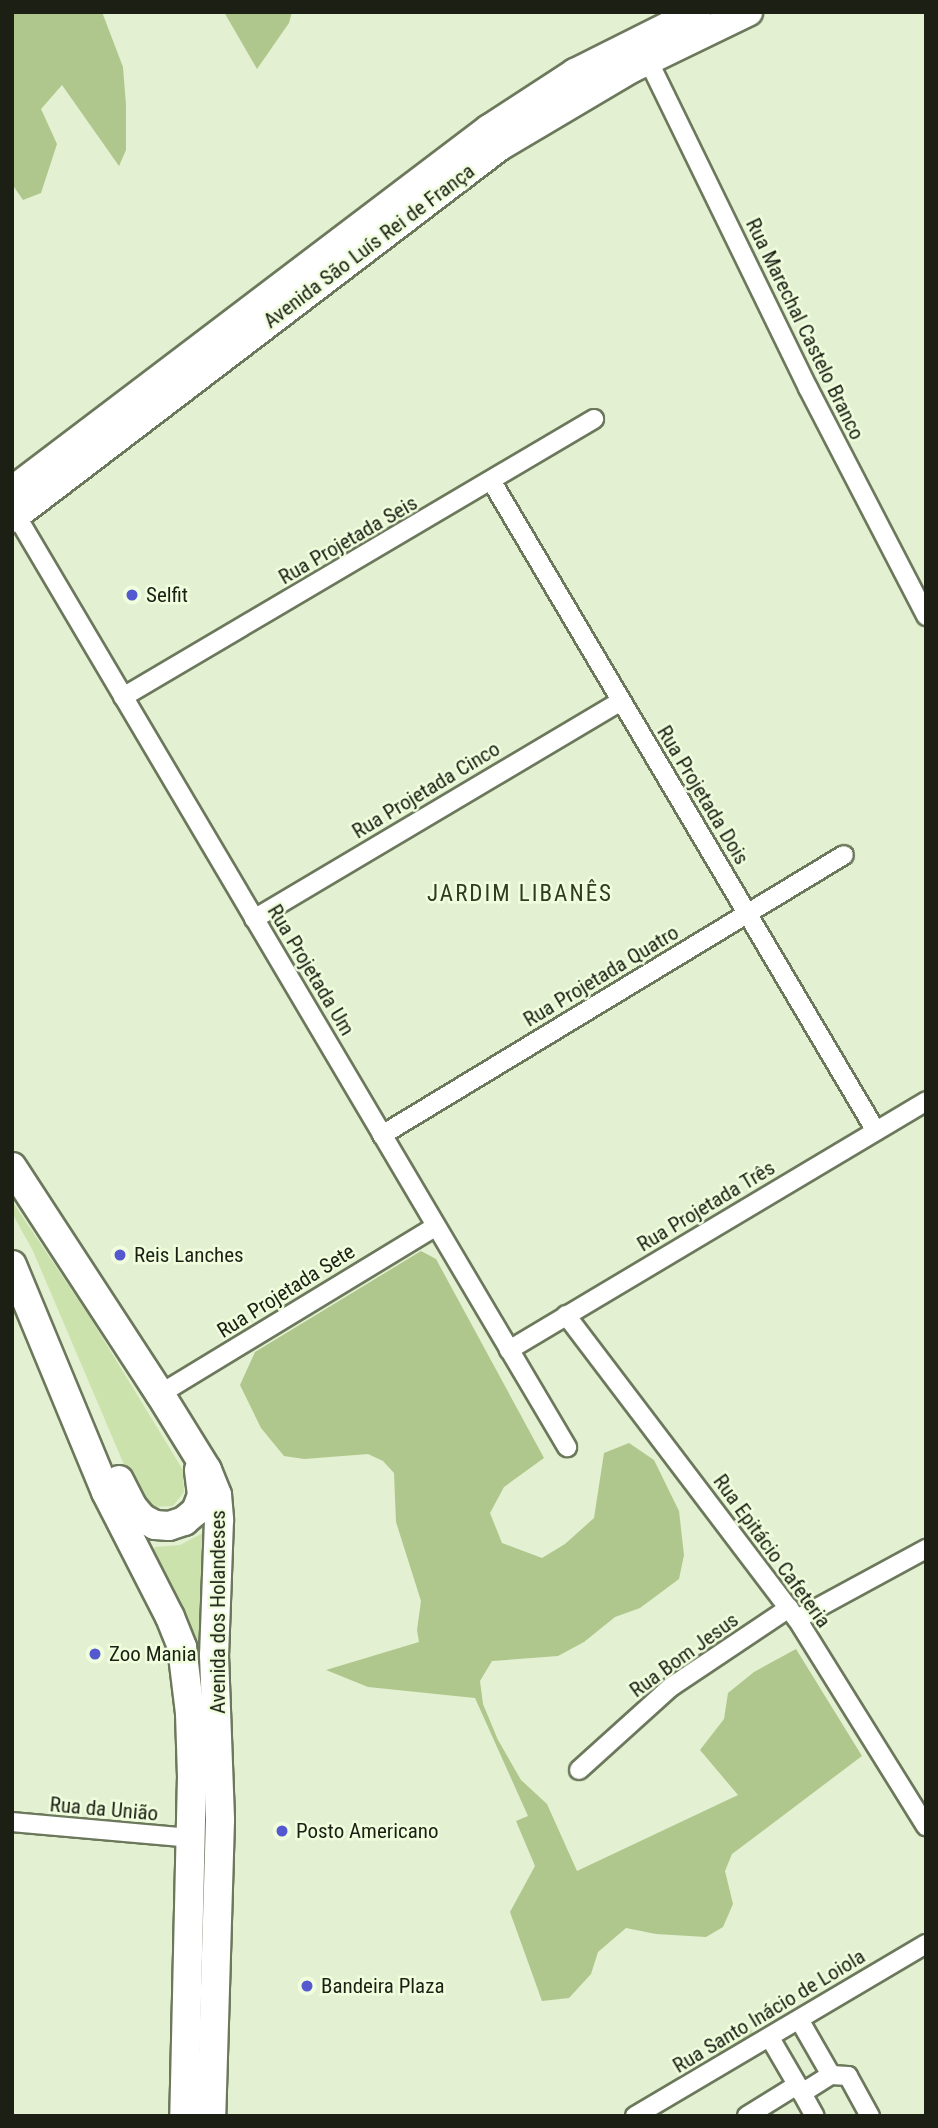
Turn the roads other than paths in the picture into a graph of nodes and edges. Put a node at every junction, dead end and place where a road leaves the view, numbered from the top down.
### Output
1 (696, 12) edge
2 (748, 12) edge
3 (648, 60) junction
4 (594, 419) dead end
5 (492, 482) junction
6 (13, 508) edge
7 (926, 616) edge
8 (123, 697) junction
9 (621, 701) junction
10 (844, 855) dead end
11 (747, 914) junction
12 (254, 919) junction
13 (926, 1101) edge
14 (876, 1131) junction
15 (382, 1135) junction
16 (12, 1167) edge
17 (436, 1226) junction
18 (12, 1256) edge
19 (12, 1265) edge
20 (566, 1315) junction
21 (509, 1350) junction
22 (160, 1394) junction
23 (186, 1435) junction
24 (567, 1447) dead end
25 (926, 1549) edge
26 (793, 1614) junction
27 (579, 1770) dead end
28 (12, 1822) edge
29 (926, 1826) edge
30 (192, 1838) junction
31 (926, 1944) edge
32 (800, 2021) junction
33 (770, 2038) junction
34 (831, 2075) junction
35 (799, 2089) junction
36 (184, 2116) edge
37 (211, 2116) edge
38 (635, 2116) edge
39 (747, 2116) edge
40 (815, 2116) edge
41 (870, 2116) edge

1 - 6 main road, Avenida São Luís Rei de França
2 - 3 main road, Avenida São Luís Rei de França
3 - 6 main road, Avenida São Luís Rei de França
3 - 7 street, Rua Marechal Castelo Branco
4 - 5 street, Rua Projetada Seis
5 - 8 street, Rua Projetada Seis
5 - 9 street, Rua Projetada Dois
6 - 8 street, Rua Projetada Um
8 - 12 street, Rua Projetada Um
9 - 11 street, Rua Projetada Dois
9 - 12 street, Rua Projetada Cinco
10 - 11 street, Rua Projetada Quatro
11 - 14 street, Rua Projetada Dois
11 - 15 street, Rua Projetada Quatro
12 - 15 street, Rua Projetada Um
13 - 14 street, Rua Projetada Três
14 - 20 street, Rua Projetada Três
15 - 17 street, Rua Projetada Um
16 - 22 main road, Avenida dos Holandeses
17 - 21 street, Rua Projetada Um
17 - 22 street, Rua Projetada Sete
18 - 23 main road
19 - 30 main road, Avenida dos Holandeses
20 - 21 street, Rua Projetada Três
20 - 26 street, Rua Epitácio Cafeteria
21 - 24 street, Rua Projetada Um
22 - 23 main road, Avenida dos Holandeses
23 - 37 main road, Avenida dos Holandeses
25 - 26 street, Rua Bom Jesus
26 - 27 street, Rua Bom Jesus
26 - 29 street, Rua Epitácio Cafeteria
28 - 30 street, Rua da União
30 - 36 main road, Avenida dos Holandeses
31 - 32 street, Rua Santo Inácio de Loiola
32 - 33 street, Rua Santo Inácio de Loiola
32 - 34 street
33 - 35 street
33 - 38 street, Rua Santo Inácio de Loiola
34 - 35 street
34 - 41 street
35 - 39 street
35 - 40 street

